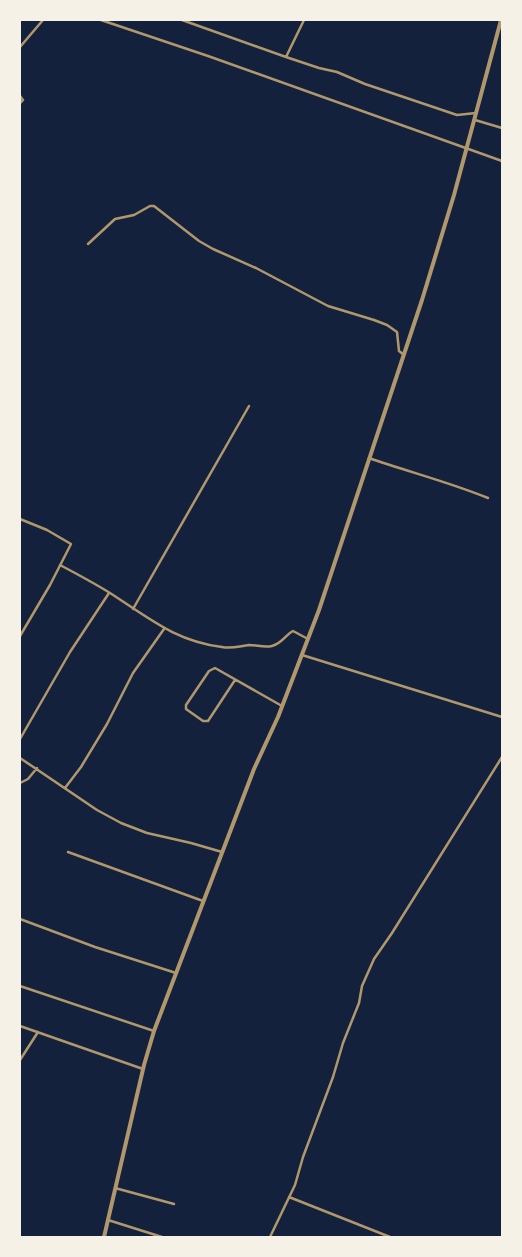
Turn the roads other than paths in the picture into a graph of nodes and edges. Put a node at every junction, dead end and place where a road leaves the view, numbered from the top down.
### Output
1 (43, 20) edge
2 (101, 20) edge
3 (182, 20) edge
4 (304, 20) edge
5 (501, 20) edge
6 (20, 46) edge
7 (286, 57) junction
8 (20, 96) edge
9 (20, 103) edge
10 (477, 113) junction
11 (475, 120) junction
12 (502, 128) edge
13 (466, 150) junction
14 (502, 161) edge
15 (88, 244) dead end
16 (404, 354) junction
17 (249, 406) dead end
18 (369, 458) junction
19 (488, 498) dead end
20 (20, 520) edge
21 (60, 565) junction
22 (109, 593) junction
23 (133, 609) junction
24 (164, 629) junction
25 (20, 636) edge
26 (308, 639) junction
27 (302, 654) junction
28 (235, 680) junction
29 (282, 706) junction
30 (502, 717) edge
31 (20, 739) edge
32 (502, 757) edge
33 (20, 758) edge
34 (37, 768) junction
35 (20, 783) edge
36 (65, 788) junction
37 (68, 852) dead end
38 (224, 853) junction
39 (204, 901) junction
40 (20, 919) edge
41 (176, 973) junction
42 (20, 986) edge
43 (20, 1026) edge
44 (154, 1031) junction
45 (38, 1032) junction
46 (20, 1060) edge
47 (143, 1069) junction
48 (115, 1188) junction
49 (289, 1197) junction
50 (174, 1204) dead end
51 (108, 1220) junction
52 (104, 1237) edge
53 (162, 1237) edge
54 (270, 1237) edge
55 (390, 1237) edge

1 - 6 street
2 - 13 street
3 - 7 street
4 - 7 street
5 - 10 street
7 - 10 street
8 - 9 street
10 - 11 street
11 - 12 street
11 - 13 street
13 - 14 street
13 - 16 street
15 - 16 street
16 - 18 street
17 - 23 street
18 - 19 street
18 - 26 street
20 - 21 street
21 - 22 street
21 - 25 street
22 - 23 street
22 - 31 street
23 - 24 street
24 - 26 street
24 - 36 street
26 - 27 street
27 - 29 street
27 - 30 street
28 - 28 street
28 - 29 street
29 - 38 street
32 - 49 street
33 - 34 street
34 - 35 street
34 - 36 street
36 - 38 street
37 - 39 street
38 - 39 street
39 - 41 street
40 - 41 street
41 - 44 street
42 - 44 street
43 - 45 street
44 - 47 street
45 - 46 street
45 - 47 street
47 - 48 street
48 - 50 street
48 - 51 street
49 - 54 street
49 - 55 street
51 - 52 street
51 - 53 street

